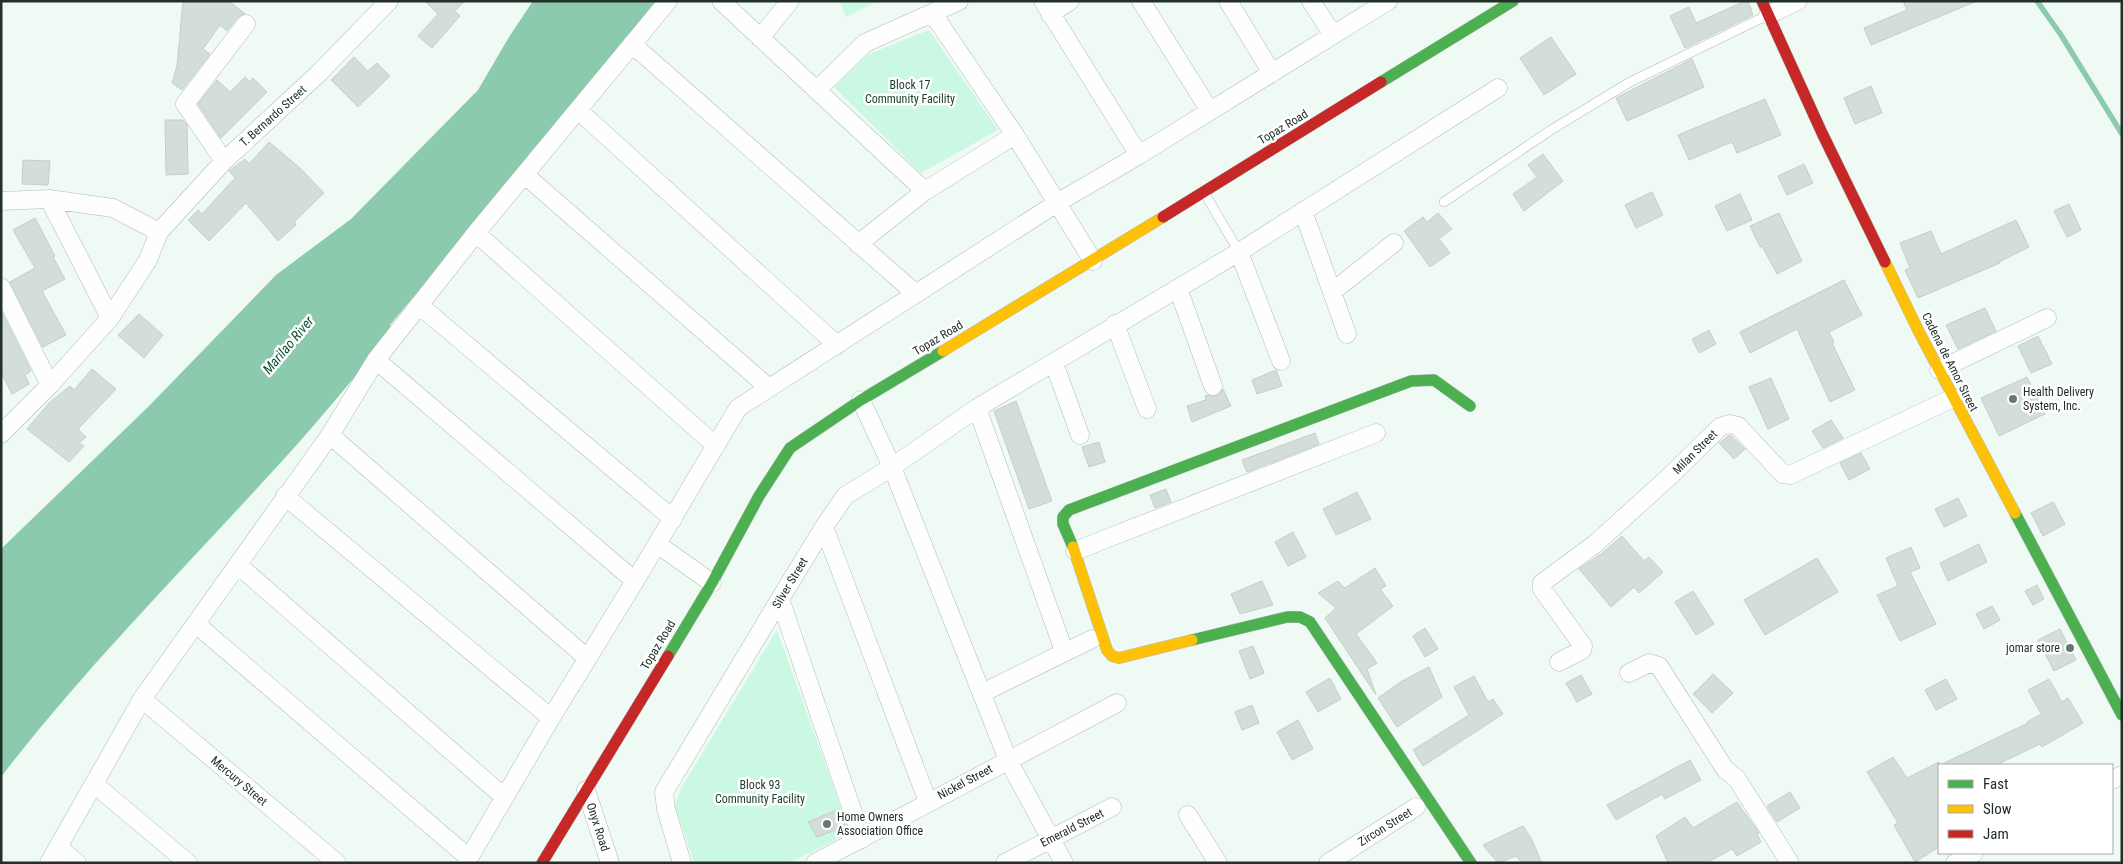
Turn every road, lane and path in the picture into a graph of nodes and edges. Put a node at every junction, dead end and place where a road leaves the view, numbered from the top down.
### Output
1 (389, 1) edge
2 (668, 1) edge
3 (721, 1) edge
4 (790, 1) edge
5 (959, 1) edge
6 (1070, 1) edge
7 (1141, 1) edge
8 (1228, 1) edge
9 (1311, 1) edge
10 (1388, 1) edge
11 (1513, 1) edge
12 (1798, 1) edge
13 (1046, 7) edge
14 (1765, 8) edge
15 (933, 14) junction
16 (246, 24) dead end
17 (1333, 35) junction
18 (760, 38) junction
19 (632, 44) junction
20 (1272, 73) junction
21 (1498, 88) dead end
22 (817, 90) junction
23 (579, 111) junction
24 (1210, 111) junction
25 (1015, 135) junction
26 (1139, 156) junction
27 (224, 161) junction
28 (525, 175) junction
29 (925, 191) junction
30 (1204, 192) junction
31 (49, 199) junction
32 (1, 201) edge
33 (1444, 202) dead end
34 (1058, 203) junction
35 (1304, 211) junction
36 (159, 232) junction
37 (476, 233) junction
38 (1394, 243) dead end
39 (858, 244) junction
40 (1239, 252) junction
41 (1093, 261) junction
42 (1, 287) edge
43 (1178, 288) junction
44 (1332, 292) junction
45 (916, 294) junction
46 (419, 305) junction
47 (110, 318) junction
48 (2047, 318) dead end
49 (1116, 324) junction
50 (1347, 334) dead end
51 (837, 345) junction
52 (376, 360) junction
53 (1281, 361) dead end
54 (1054, 363) junction
55 (1939, 370) junction
56 (50, 385) junction
57 (1213, 386) dead end
58 (769, 388) junction
59 (1954, 398) junction
60 (861, 400) junction
61 (1470, 406) dead end
62 (976, 408) junction
63 (1147, 409) dead end
64 (1376, 433) dead end
65 (1, 434) edge
66 (330, 435) junction
67 (1080, 435) dead end
68 (716, 446) junction
69 (892, 467) junction
70 (285, 496) junction
71 (673, 519) junction
72 (824, 527) junction
73 (657, 544) junction
74 (1075, 551) junction
75 (238, 565) junction
76 (636, 581) junction
77 (712, 583) junction
78 (780, 599) junction
79 (196, 624) junction
80 (1092, 640) dead end
81 (1064, 651) junction
82 (587, 658) junction
83 (1559, 662) dead end
84 (1629, 674) dead end
85 (982, 692) junction
86 (142, 699) junction
87 (1117, 703) dead end
88 (2122, 715) edge
89 (551, 718) junction
90 (1008, 760) junction
91 (94, 784) junction
92 (586, 790) junction
93 (504, 797) junction
94 (928, 802) junction
95 (1112, 807) dead end
96 (1416, 807) dead end
97 (1188, 815) dead end
98 (1051, 838) junction
99 (862, 839) junction
100 (58, 847) junction
101 (1972, 854) edge
102 (467, 861) edge
103 (49, 863) edge
104 (76, 863) edge
105 (188, 863) edge
106 (336, 863) edge
107 (542, 863) edge
108 (610, 863) edge
109 (682, 863) edge
110 (815, 863) edge
111 (1005, 863) edge
112 (1064, 863) edge
113 (1218, 863) edge
114 (1328, 863) edge
115 (1472, 863) edge
116 (1790, 863) edge
117 (1955, 863) edge

1 - 27 street, T. Bernardo Street
2 - 19 street
3 - 18 street
4 - 18 street
5 - 15 street
6 - 13 street
7 - 24 street
8 - 20 street
9 - 17 street
10 - 17 street
11 - 30 street, Topaz Road
12 - 14 street
13 - 26 street
14 - 33 lane
14 - 55 street, Cadena de Amor Street
15 - 22 street
15 - 25 street
16 - 27 street
17 - 20 street
18 - 22 street
19 - 23 street
19 - 39 street
20 - 24 street
21 - 35 street, Silver Street
22 - 29 street
23 - 28 street
23 - 51 street
24 - 26 street
25 - 29 street
25 - 34 street
26 - 34 street
27 - 36 street, T. Bernardo Street
28 - 37 street
28 - 58 street
29 - 39 street
30 - 40 lane
30 - 41 street, Topaz Road
31 - 32 street
31 - 36 street
31 - 47 street
34 - 41 street
34 - 45 street
35 - 40 street, Silver Street
35 - 44 street
36 - 47 street
37 - 46 street
37 - 68 street
38 - 44 street
39 - 45 street
40 - 43 street, Silver Street
40 - 53 street
41 - 60 street, Topaz Road
42 - 56 street
43 - 49 street, Silver Street
43 - 57 street
44 - 50 street
45 - 51 street
46 - 52 street
46 - 71 street
47 - 56 street
48 - 55 street
49 - 54 street, Silver Street
49 - 63 street
51 - 58 street
52 - 66 street
52 - 76 street
54 - 62 street, Silver Street
54 - 67 street
55 - 59 street, Cadena de Amor Street
56 - 65 street
58 - 68 street
59 - 83 street, Milan Street
59 - 88 street, Cadena de Amor Street
60 - 69 street
60 - 77 street, Topaz Road
61 - 74 street
62 - 69 street, Silver Street
62 - 81 street
64 - 74 street
66 - 70 street
66 - 82 street
68 - 71 street
69 - 72 street, Silver Street
69 - 85 street
70 - 75 street
70 - 89 street
71 - 73 street
72 - 78 street, Silver Street
72 - 94 street
73 - 76 street
73 - 77 street
74 - 115 street
75 - 79 street
75 - 93 street
76 - 82 street
77 - 92 street, Topaz Road
78 - 99 street
78 - 109 street, Silver Street
79 - 86 street
79 - 102 street
80 - 81 street
81 - 85 street
82 - 89 street
84 - 116 street
85 - 90 street
86 - 91 street
86 - 106 street, Mercury Street
87 - 90 street, Nickel Street
89 - 93 street
90 - 94 street, Nickel Street
90 - 98 street
91 - 100 street
91 - 105 street
92 - 107 street, Topaz Road
92 - 108 street, Onyx Road
93 - 102 street
94 - 99 street, Nickel Street
95 - 98 street, Emerald Street
96 - 114 street, Zircon Street
97 - 113 street
98 - 111 street, Emerald Street
98 - 112 street
99 - 110 street, Nickel Street
100 - 103 street
100 - 104 street
101 - 117 street

